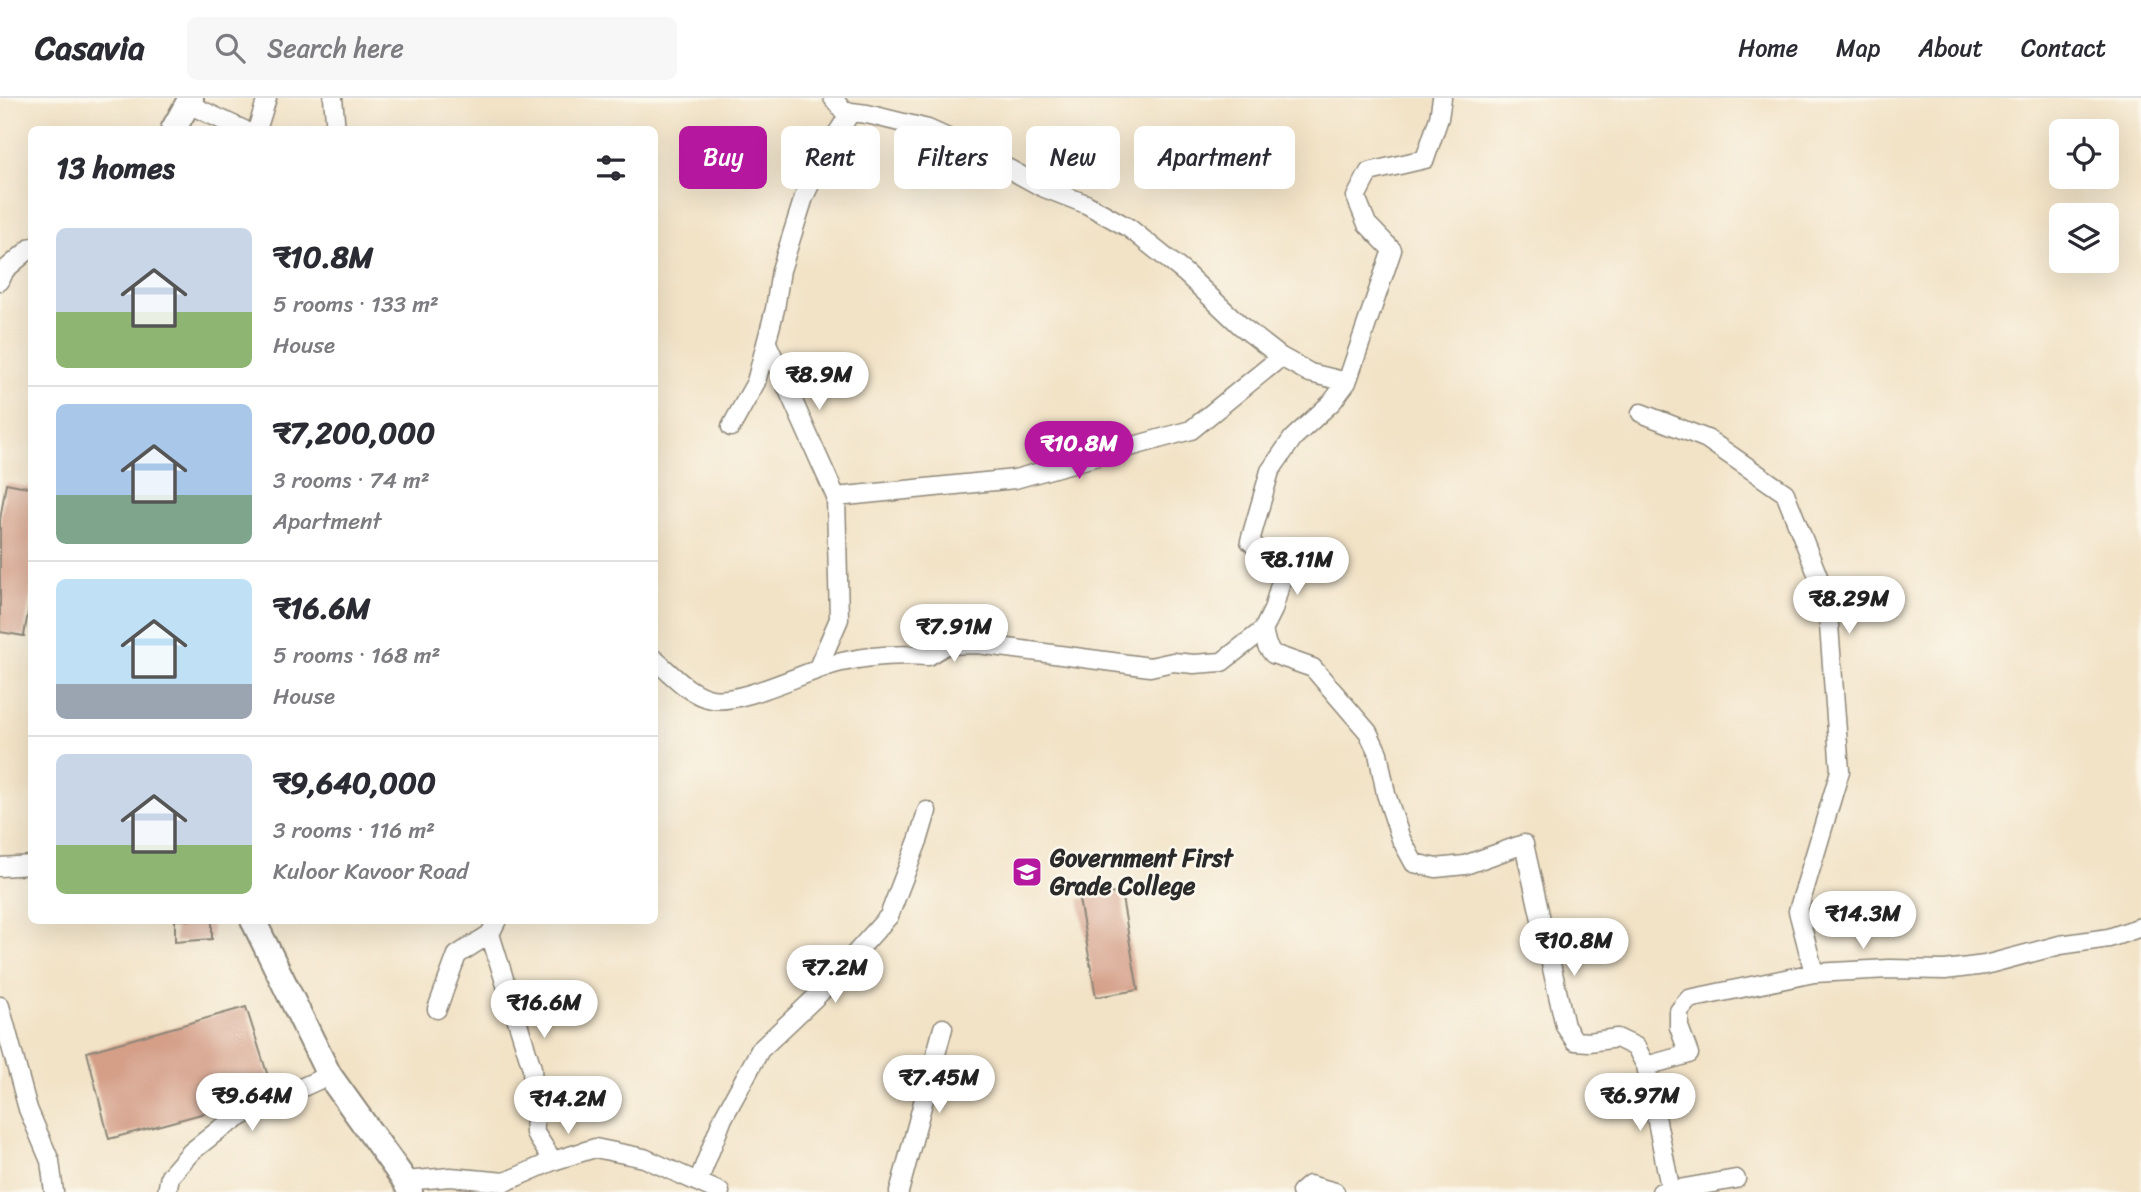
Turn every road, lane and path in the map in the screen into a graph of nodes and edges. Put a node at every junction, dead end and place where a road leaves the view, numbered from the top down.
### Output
1 (267, 98) edge
2 (333, 98) edge
3 (833, 98) edge
4 (1442, 98) edge
5 (189, 101) edge
6 (848, 117) junction
7 (175, 126) edge
8 (236, 126) edge
9 (258, 126) edge
10 (336, 126) edge
11 (28, 251) edge
12 (2, 274) edge
13 (767, 343) junction
14 (1281, 357) junction
15 (1347, 382) junction
16 (1641, 413) dead end
17 (732, 427) dead end
18 (836, 497) junction
19 (1263, 630) junction
20 (658, 662) edge
21 (817, 670) junction
22 (927, 811) dead end
23 (28, 865) edge
24 (0, 867) edge
25 (255, 924) edge
26 (494, 927) edge
27 (2141, 927) edge
28 (1814, 973) junction
29 (0, 1006) edge
30 (437, 1009) dead end
31 (943, 1028) dead end
32 (1646, 1066) junction
33 (329, 1075) junction
34 (553, 1161) junction
35 (1736, 1179) dead end
36 (698, 1182) junction
37 (408, 1187) edge
38 (1667, 1191) edge
39 (54, 1192) edge
40 (167, 1192) edge
41 (720, 1192) edge
42 (899, 1192) edge
43 (1301, 1192) edge
44 (1335, 1192) edge

1 - 9 street
2 - 10 street
3 - 6 street
4 - 15 street
5 - 7 main road
5 - 8 street
6 - 13 street
6 - 14 street
11 - 12 street
13 - 17 street
13 - 18 street
14 - 15 street
14 - 18 street
15 - 19 street
16 - 28 street
18 - 21 street
19 - 21 street
19 - 32 street
20 - 21 street
22 - 36 street
23 - 24 street
25 - 33 main road
26 - 30 street
26 - 34 street
27 - 28 street
28 - 32 street
29 - 39 street
31 - 42 street
32 - 38 street
33 - 37 main road
33 - 40 street
34 - 36 street
34 - 37 street
35 - 38 street
36 - 41 street
43 - 44 street

